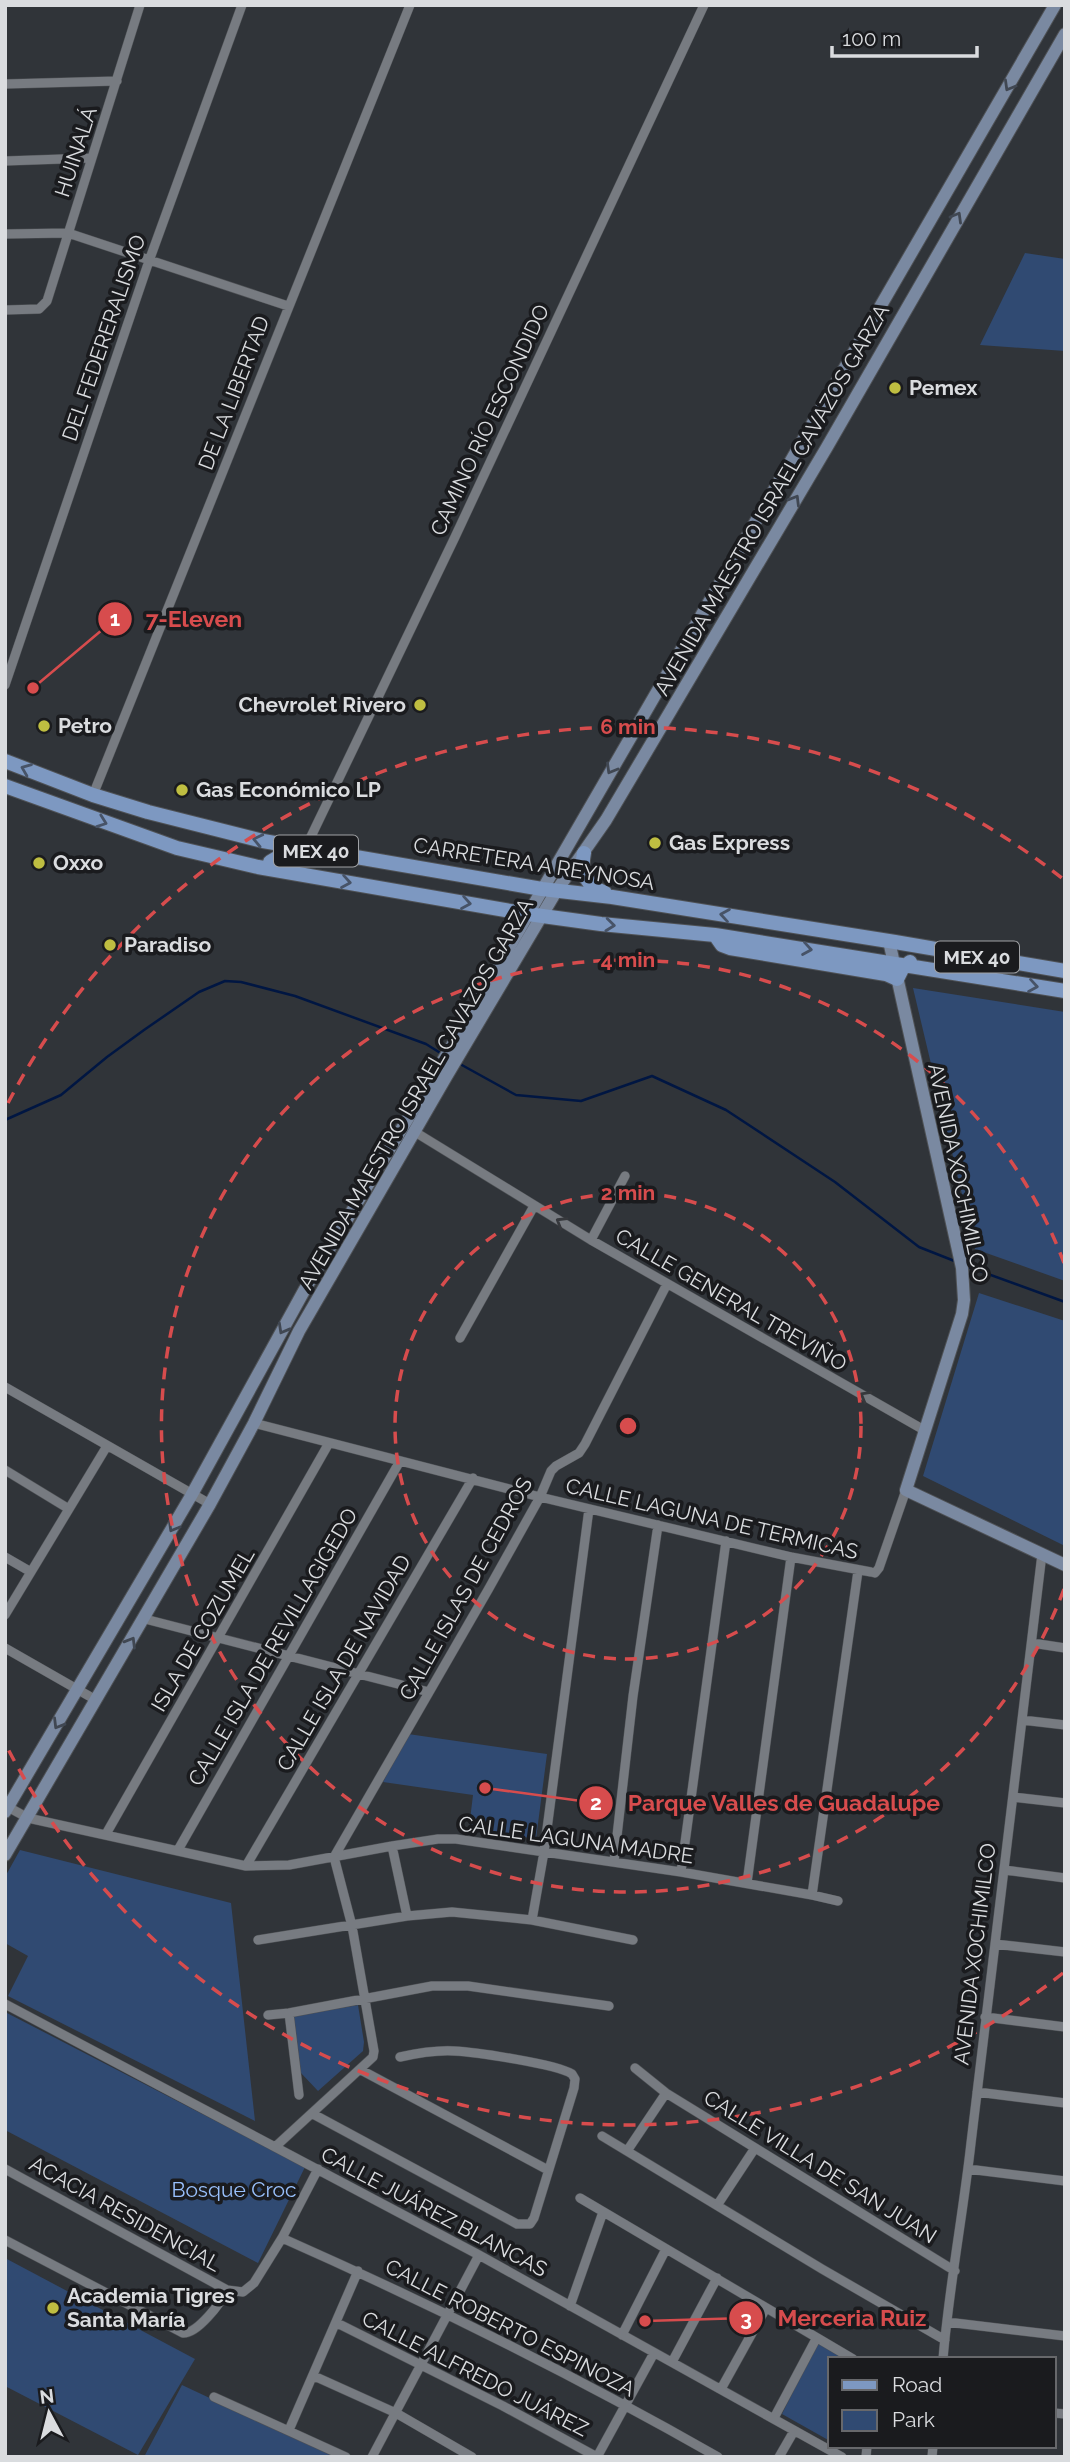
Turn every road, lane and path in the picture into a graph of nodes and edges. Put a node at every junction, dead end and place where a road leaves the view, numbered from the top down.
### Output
1 (140, 5) edge
2 (242, 5) edge
3 (410, 5) edge
4 (704, 5) edge
5 (1055, 5) edge
6 (1065, 34) edge
7 (117, 81) junction
8 (5, 84) edge
9 (91, 158) junction
10 (5, 161) edge
11 (68, 233) junction
12 (5, 234) edge
13 (921, 239) junction
14 (939, 248) junction
15 (149, 261) junction
16 (892, 288) junction
17 (911, 299) junction
18 (288, 306) junction
19 (5, 310) edge
20 (5, 685) edge
21 (5, 761) edge
22 (5, 786) edge
23 (93, 794) junction
24 (305, 849) junction
25 (584, 853) junction
26 (268, 869) junction
27 (484, 879) junction
28 (550, 889) junction
29 (612, 897) junction
30 (535, 915) junction
31 (715, 935) junction
32 (889, 941) junction
33 (899, 964) junction
34 (1028, 966) junction
35 (1065, 971) edge
36 (897, 979) junction
37 (1065, 991) edge
38 (442, 1073) junction
39 (415, 1132) junction
40 (625, 1176) dead end
41 (534, 1206) junction
42 (591, 1240) junction
43 (667, 1284) junction
44 (460, 1338) dead end
45 (5, 1387) edge
46 (254, 1423) junction
47 (924, 1430) junction
48 (328, 1443) junction
49 (107, 1446) junction
50 (400, 1461) junction
51 (5, 1471) edge
52 (473, 1478) junction
53 (906, 1490) junction
54 (191, 1496) junction
55 (540, 1497) junction
56 (210, 1504) junction
57 (589, 1508) junction
58 (69, 1509) junction
59 (658, 1525) junction
60 (726, 1541) junction
61 (1042, 1554) junction
62 (5, 1557) edge
63 (791, 1557) junction
64 (1065, 1565) edge
65 (858, 1571) junction
66 (878, 1571) joint
67 (31, 1572) junction
68 (5, 1615) edge
69 (145, 1619) junction
70 (219, 1637) junction
71 (1032, 1643) junction
72 (5, 1648) edge
73 (1065, 1648) edge
74 (287, 1655) junction
75 (358, 1675) junction
76 (77, 1691) junction
77 (429, 1692) junction
78 (96, 1700) junction
79 (1022, 1720) junction
80 (1065, 1725) edge
81 (1013, 1797) junction
82 (1065, 1803) edge
83 (7, 1809) edge
84 (28, 1818) junction
85 (106, 1834) junction
86 (392, 1846) junction
87 (178, 1850) junction
88 (544, 1852) junction
89 (5, 1855) edge
90 (334, 1857) junction
91 (614, 1862) junction
92 (246, 1866) junction
93 (1005, 1870) junction
94 (681, 1872) junction
95 (1065, 1878) edge
96 (747, 1883) junction
97 (813, 1895) junction
98 (838, 1901) dead end
99 (407, 1916) junction
100 (532, 1920) junction
101 (352, 1926) junction
102 (258, 1940) dead end
103 (633, 1940) dead end
104 (995, 1944) junction
105 (1065, 1952) edge
106 (365, 1999) junction
107 (5, 2004) edge
108 (609, 2006) dead end
109 (289, 2013) junction
110 (268, 2015) dead end
111 (985, 2017) junction
112 (1065, 2027) edge
113 (400, 2057) dead end
114 (635, 2068) dead end
115 (361, 2070) junction
116 (977, 2092) junction
117 (666, 2093) junction
118 (299, 2095) dead end
119 (1065, 2103) edge
120 (313, 2114) junction
121 (602, 2136) dead end
122 (275, 2147) junction
123 (755, 2148) junction
124 (627, 2151) junction
125 (5, 2169) edge
126 (318, 2169) junction
127 (968, 2169) junction
128 (548, 2170) junction
129 (1065, 2180) edge
130 (580, 2198) dead end
131 (718, 2204) junction
132 (603, 2212) junction
133 (282, 2238) junction
134 (5, 2240) edge
135 (666, 2249) junction
136 (479, 2255) junction
137 (955, 2271) junction
138 (358, 2272) junction
139 (718, 2278) junction
140 (227, 2290) junction
141 (570, 2306) junction
142 (766, 2308) junction
143 (447, 2313) junction
144 (947, 2322) junction
145 (337, 2323) junction
146 (622, 2335) junction
147 (1065, 2336) edge
148 (816, 2339) junction
149 (945, 2340) junction
150 (654, 2353) junction
151 (849, 2357) edge
152 (943, 2357) edge
153 (672, 2362) junction
154 (422, 2365) junction
155 (314, 2376) junction
156 (721, 2389) junction
157 (214, 2397) dead end
158 (626, 2404) junction
159 (396, 2413) junction
160 (774, 2418) junction
161 (289, 2430) junction
162 (794, 2431) junction
163 (346, 2457) edge
164 (372, 2457) edge
165 (472, 2457) edge
166 (597, 2457) edge
167 (718, 2457) edge
168 (779, 2457) edge
169 (842, 2457) edge

1 - 7 street, HUINALÁ
2 - 15 street, DEL FEDERERALISMO
3 - 18 street, DE LA LIBERTAD
4 - 24 street, CAMINO RÍO ESCONDIDO
5 -> 13 main road, AVENIDA MAESTRO ISRAEL CAVAZOS GARZA
14 -> 6 main road, AVENIDA MAESTRO ISRAEL CAVAZOS GARZA
7 - 8 street
7 - 9 street, HUINALÁ
9 - 10 street
9 - 11 street, HUINALÁ
11 - 12 street
11 - 15 street
11 - 19 street, HUINALÁ
13 - 14 main road
13 - 16 main road, AVENIDA MAESTRO ISRAEL CAVAZOS GARZA
14 - 17 main road, AVENIDA MAESTRO ISRAEL CAVAZOS GARZA
15 - 18 street
15 - 20 street, DEL FEDERERALISMO
16 - 17 main road
16 -> 28 main road, AVENIDA MAESTRO ISRAEL CAVAZOS GARZA
25 -> 17 main road, AVENIDA MAESTRO ISRAEL CAVAZOS GARZA
18 - 23 street, DE LA LIBERTAD
23 -> 21 main road, CARRETERA A REYNOSA / MEX 40
22 -> 26 main road, MEX 40
24 -> 23 main road, CARRETERA A REYNOSA / MEX 40
24 - 27 main road, CARRETERA A REYNOSA / MEX 40
25 - 28 main road, AVENIDA MAESTRO ISRAEL CAVAZOS GARZA
25 - 29 main road
26 - 27 main road
26 -> 30 main road, MEX 40
27 - 28 main road, CARRETERA A REYNOSA / MEX 40
28 - 29 main road, CARRETERA A REYNOSA / MEX 40
28 - 30 main road, AVENIDA MAESTRO ISRAEL CAVAZOS GARZA
32 -> 29 main road, CARRETERA A REYNOSA / MEX 40
30 -> 31 main road, MEX 40
30 - 38 main road, AVENIDA MAESTRO ISRAEL CAVAZOS GARZA
31 -> 33 main road, MEX 40
31 - 36 main road
32 - 33 main road
32 - 34 main road, CARRETERA A REYNOSA / MEX 40
33 - 34 main road
33 - 36 main road
33 -> 37 main road, MEX 40
34 - 35 main road, CARRETERA A REYNOSA / MEX 40
36 - 47 main road, AVENIDA XOCHIMILCO
38 - 39 main road, AVENIDA MAESTRO ISRAEL CAVAZOS GARZA
38 -> 54 main road, AVENIDA MAESTRO ISRAEL CAVAZOS GARZA
39 - 41 street, CALLE GENERAL TREVIÑO
39 - 46 main road, AVENIDA MAESTRO ISRAEL CAVAZOS GARZA
40 - 42 street
42 -> 41 street, CALLE GENERAL TREVIÑO
41 - 44 street
42 - 43 street, CALLE GENERAL TREVIÑO
47 -> 43 street, CALLE GENERAL TREVIÑO
43 - 55 street, CALLE ISLAS DE CEDROS
45 - 49 street
46 - 48 street, CALLE LAGUNA DE TERMICAS
46 - 56 main road, AVENIDA MAESTRO ISRAEL CAVAZOS GARZA
47 - 53 main road, AVENIDA XOCHIMILCO
48 - 50 street, CALLE LAGUNA DE TERMICAS
48 - 70 street, ISLA DE COZUMEL
49 - 54 street
49 - 58 street
50 - 52 street, CALLE LAGUNA DE TERMICAS
50 - 74 street, CALLE ISLA DE REVILLAGIGEDO
51 - 58 street
52 - 55 street, CALLE LAGUNA DE TERMICAS
52 - 75 street, CALLE ISLA DE NAVIDAD
53 - 61 main road
53 - 66 street, AVENIDA XOCHIMILCO
54 - 56 street
54 -> 76 main road, AVENIDA MAESTRO ISRAEL CAVAZOS GARZA
55 - 57 street, CALLE LAGUNA DE TERMICAS
55 - 77 street, CALLE ISLAS DE CEDROS
56 - 69 main road, AVENIDA MAESTRO ISRAEL CAVAZOS GARZA
57 - 59 street, CALLE LAGUNA DE TERMICAS
57 - 88 street
58 - 67 street
59 - 60 street, CALLE LAGUNA DE TERMICAS
59 - 91 street
60 - 63 street, CALLE LAGUNA DE TERMICAS
60 - 94 street
61 - 64 main road
61 - 71 street, AVENIDA XOCHIMILCO
62 - 67 street
63 - 65 street, CALLE LAGUNA DE TERMICAS
63 - 96 street
65 - 66 street, CALLE LAGUNA DE TERMICAS
65 - 97 street
67 - 68 street
69 - 70 street
78 -> 69 main road, AVENIDA MAESTRO ISRAEL CAVAZOS GARZA
70 - 74 street
70 - 85 street, ISLA DE COZUMEL
71 - 73 street
71 - 79 street, AVENIDA XOCHIMILCO
72 - 76 street
74 - 75 street
74 - 87 street, CALLE ISLA DE REVILLAGIGEDO
75 - 77 street
75 - 92 street, CALLE ISLA DE NAVIDAD
76 - 78 street
76 -> 83 main road, AVENIDA MAESTRO ISRAEL CAVAZOS GARZA
77 - 90 street, CALLE ISLAS DE CEDROS
78 - 84 main road, AVENIDA MAESTRO ISRAEL CAVAZOS GARZA
79 - 80 street
79 - 81 street, AVENIDA XOCHIMILCO
81 - 82 street
81 - 93 street, AVENIDA XOCHIMILCO
83 - 84 street, CALLE LAGUNA MADRE
84 - 85 street, CALLE LAGUNA MADRE
84 - 89 main road, AVENIDA MAESTRO ISRAEL CAVAZOS GARZA
85 - 87 street, CALLE LAGUNA MADRE
86 - 88 street, CALLE LAGUNA MADRE
86 - 90 street, CALLE LAGUNA MADRE
86 - 99 street
87 - 92 street, CALLE LAGUNA MADRE
88 - 91 street, CALLE LAGUNA MADRE
88 - 100 street
90 - 92 street, CALLE LAGUNA MADRE
90 - 101 street
91 - 94 street, CALLE LAGUNA MADRE
93 - 95 street
93 - 104 street, AVENIDA XOCHIMILCO
94 - 96 street, CALLE LAGUNA MADRE
96 - 97 street, CALLE LAGUNA MADRE
97 - 98 street, CALLE LAGUNA MADRE
99 - 100 street
99 - 101 street
100 - 103 street
101 - 102 street
101 - 106 street
104 - 105 street
104 - 111 street, AVENIDA XOCHIMILCO
106 - 108 street
106 - 109 street
106 - 115 street
107 - 122 street, CALLE JUÁREZ BLANCAS
109 - 110 street
109 - 118 street
111 - 112 street
111 - 116 street, AVENIDA XOCHIMILCO
113 - 128 street
114 - 117 street, CALLE VILLA DE SAN JUAN
115 - 120 street
115 - 128 street
116 - 119 street
116 - 127 street, AVENIDA XOCHIMILCO
117 - 123 street, CALLE VILLA DE SAN JUAN
117 - 124 street
120 - 122 street
120 - 128 street
121 - 124 street
122 - 126 street, CALLE JUÁREZ BLANCAS
123 - 131 street
123 - 137 street, CALLE VILLA DE SAN JUAN
124 - 131 street
125 - 140 street, ACACIA RESIDENCIAL
126 - 133 street
126 - 136 street, CALLE JUÁREZ BLANCAS
127 - 129 street
127 - 137 street, AVENIDA XOCHIMILCO
130 - 132 street
131 - 149 street
132 - 135 street
132 - 141 street
133 - 138 street, CALLE ROBERTO ESPINOZA
133 - 140 street
134 - 140 street
135 - 139 street
135 - 146 street
136 - 141 street, CALLE JUÁREZ BLANCAS
136 - 143 street
137 - 144 street, AVENIDA XOCHIMILCO
138 - 143 street, CALLE ROBERTO ESPINOZA
138 - 145 street
139 - 142 street
139 - 153 street
141 - 146 street, CALLE JUÁREZ BLANCAS
142 - 148 street
142 - 156 street
143 - 154 street
143 - 158 street, CALLE ROBERTO ESPINOZA
144 - 147 street
144 - 149 street, AVENIDA XOCHIMILCO
145 - 154 street, CALLE ALFREDO JUÁREZ
145 - 155 street
146 - 150 street, CALLE JUÁREZ BLANCAS
148 - 151 street
148 - 160 street
149 - 152 street, AVENIDA XOCHIMILCO
150 - 153 street, CALLE JUÁREZ BLANCAS
150 - 158 street
153 - 156 street, CALLE JUÁREZ BLANCAS
154 - 159 street
154 - 166 street, CALLE ALFREDO JUÁREZ
155 - 159 street
155 - 161 street
156 - 160 street, CALLE JUÁREZ BLANCAS
157 - 161 street
158 - 166 street
158 - 167 street, CALLE ROBERTO ESPINOZA
159 - 164 street
159 - 165 street
160 - 162 street, CALLE JUÁREZ BLANCAS
161 - 163 street
162 - 168 street
162 - 169 street, CALLE JUÁREZ BLANCAS

